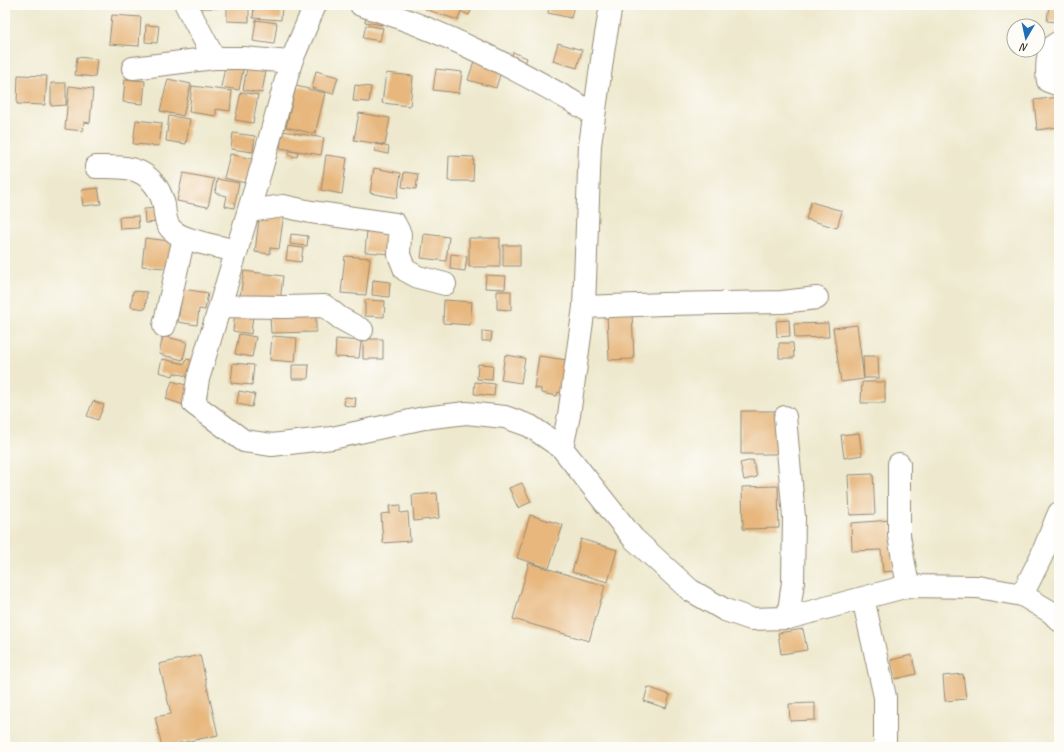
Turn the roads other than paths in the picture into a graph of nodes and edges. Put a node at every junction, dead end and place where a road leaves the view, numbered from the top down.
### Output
1 (186, 5) edge
2 (315, 5) edge
3 (361, 5) edge
4 (611, 5) edge
5 (1059, 42) edge
6 (214, 58) junction
7 (291, 62) junction
8 (133, 68) dead end
9 (1059, 85) edge
10 (594, 114) junction
11 (96, 167) dead end
12 (249, 212) junction
13 (184, 237) junction
14 (237, 251) junction
15 (444, 284) dead end
16 (817, 298) dead end
17 (220, 306) junction
18 (584, 307) junction
19 (164, 326) dead end
20 (362, 330) dead end
21 (785, 417) dead end
22 (562, 448) junction
23 (899, 464) dead end
24 (1059, 513) edge
25 (908, 586) junction
26 (1022, 595) junction
27 (863, 598) junction
28 (788, 618) junction
29 (1059, 620) edge
30 (885, 747) edge

1 - 6 street
2 - 7 street
3 - 10 street
4 - 10 street
5 - 9 street
6 - 7 street
6 - 8 street
7 - 12 street
10 - 18 street
11 - 13 street
12 - 14 street
12 - 15 street
13 - 14 street
13 - 19 street
14 - 17 street
16 - 18 street
17 - 20 street
17 - 22 street
18 - 22 street
21 - 28 street
22 - 28 street
23 - 25 street
24 - 26 street
25 - 26 street
25 - 27 street
26 - 29 street
27 - 28 street
27 - 30 street

